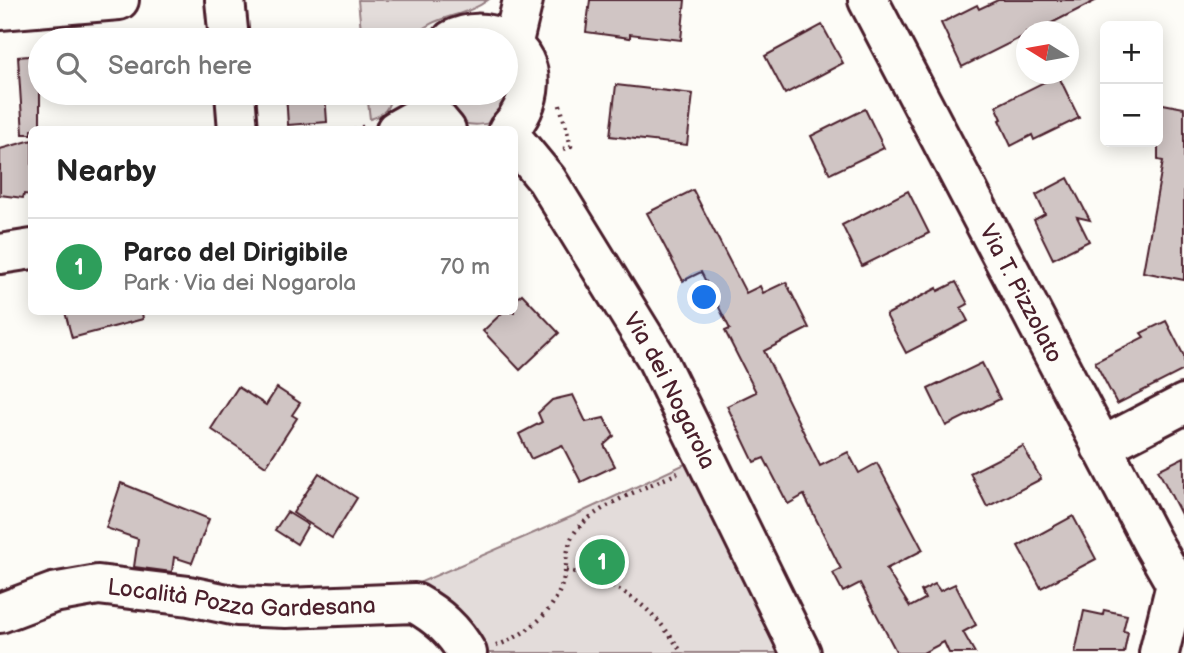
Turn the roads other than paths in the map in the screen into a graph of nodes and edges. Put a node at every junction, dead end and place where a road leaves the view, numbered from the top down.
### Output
1 (119, 0) edge
2 (225, 0) edge
3 (523, 0) edge
4 (868, 0) edge
5 (0, 10) edge
6 (228, 28) edge
7 (512, 28) edge
8 (518, 58) edge
9 (235, 105) edge
10 (433, 111) edge
11 (238, 126) edge
12 (404, 126) edge
13 (512, 126) edge
14 (518, 145) edge
15 (28, 250) edge
16 (0, 254) edge
17 (1184, 404) edge
18 (1101, 447) junction
19 (1180, 585) edge
20 (0, 613) edge
21 (478, 651) edge
22 (801, 653) edge
23 (1158, 653) edge

1 - 5 street
2 - 6 street
3 - 7 street
4 - 18 street, Via T. Pizzolato
8 - 13 street
9 - 11 street
10 - 12 street
14 - 22 street, Via dei Nogarola
15 - 16 street
17 - 18 street
18 - 19 street, Via T. Pizzolato
19 - 23 street, Via T. Pizzolato
20 - 21 street, Località Pozza Gardesana

